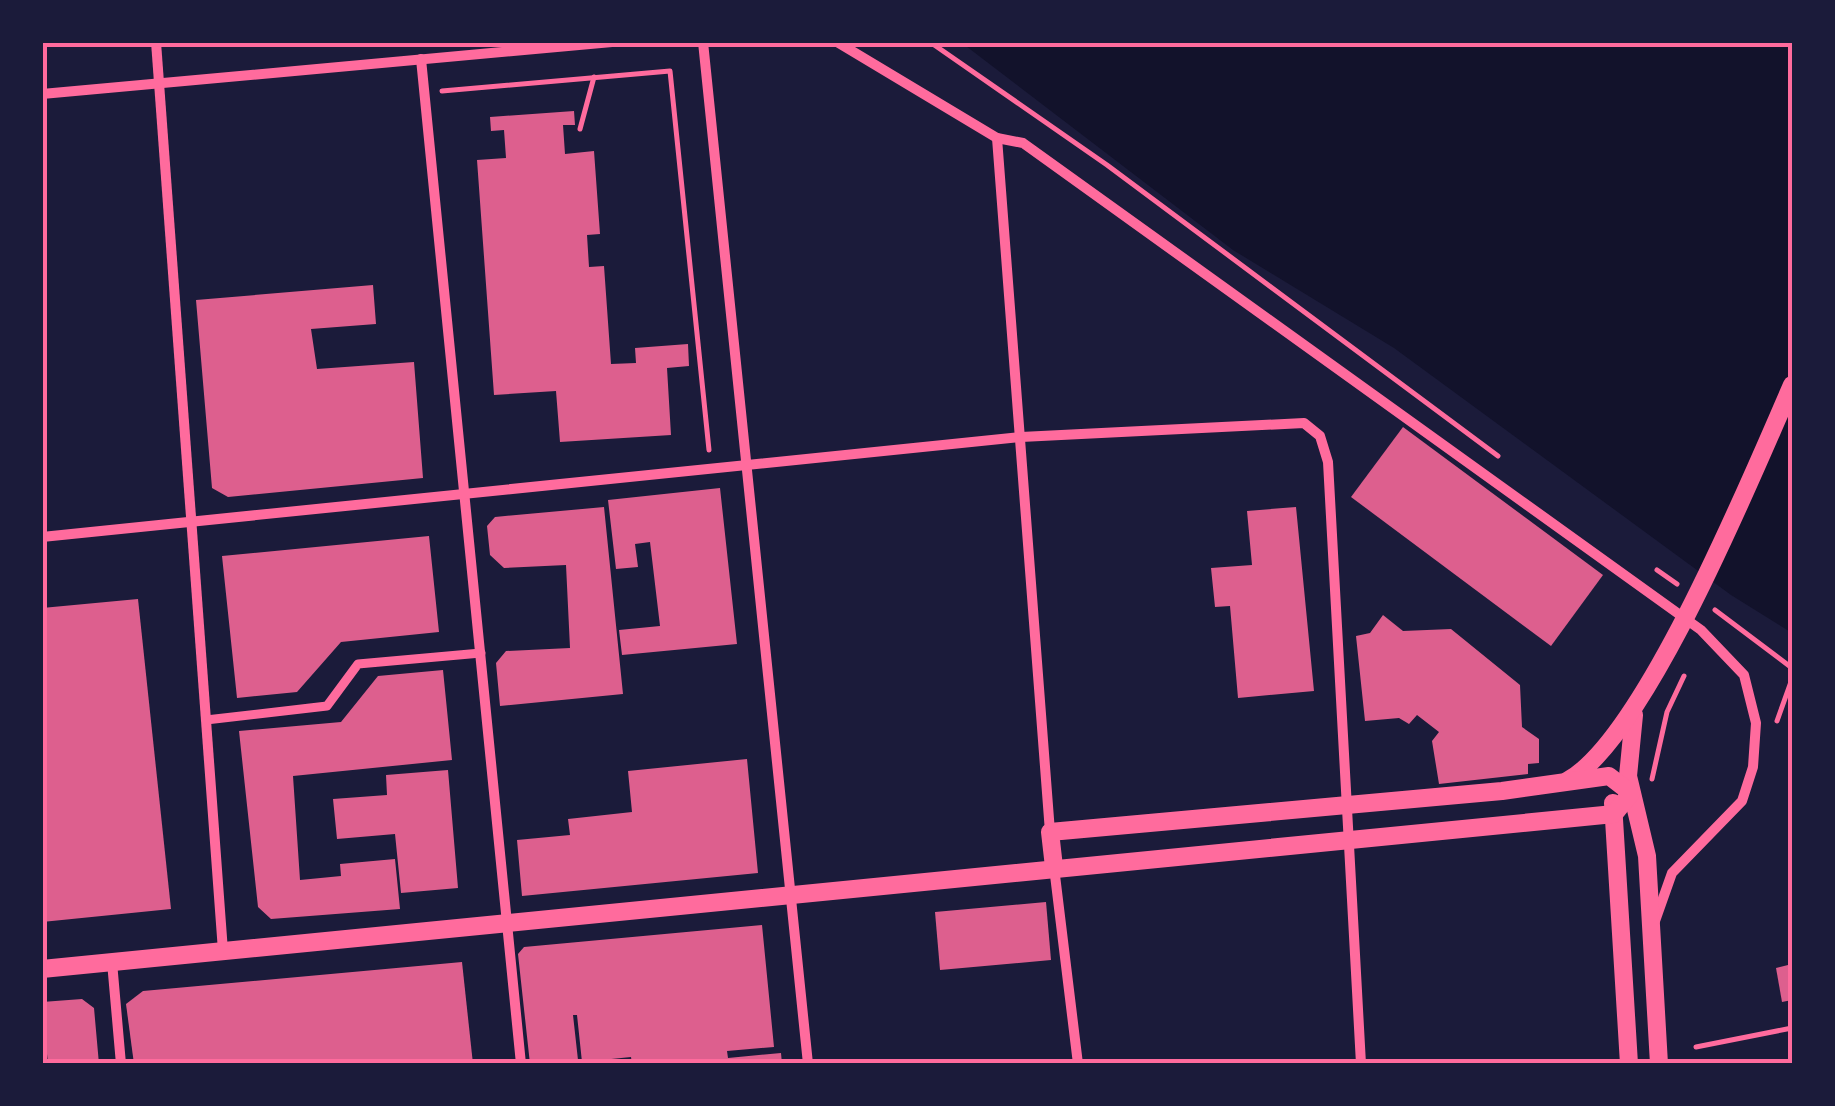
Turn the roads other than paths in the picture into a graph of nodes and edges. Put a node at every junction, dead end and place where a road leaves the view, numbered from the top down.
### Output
1 (156, 42) edge
2 (612, 42) edge
3 (703, 42) edge
4 (837, 42) edge
5 (420, 59) junction
6 (159, 81) junction
7 (42, 94) edge
8 (997, 138) junction
9 (1792, 385) edge
10 (1022, 436) junction
11 (746, 464) junction
12 (465, 493) junction
13 (192, 520) junction
14 (42, 536) edge
15 (481, 653) junction
16 (1637, 705) junction
17 (206, 720) junction
18 (1605, 748) junction
19 (1609, 776) junction
20 (1562, 783) junction
21 (1631, 793) junction
22 (1350, 805) junction
23 (1614, 814) junction
24 (1050, 832) junction
25 (1350, 839) junction
26 (1054, 867) junction
27 (794, 893) junction
28 (508, 922) junction
29 (1652, 932) junction
30 (223, 951) junction
31 (112, 962) junction
32 (42, 969) edge
33 (121, 1064) edge
34 (520, 1064) edge
35 (808, 1064) edge
36 (1078, 1064) edge
37 (1361, 1064) edge
38 (1629, 1064) edge
39 (1659, 1064) edge

1 - 6 street
2 - 5 street
3 - 11 street
4 - 8 street
5 - 6 street
5 - 12 street
6 - 7 street
6 - 13 street
8 - 10 street
8 - 29 street
9 - 16 street
10 - 11 street
10 - 22 street
10 - 24 street
11 - 12 street
11 - 27 street
12 - 13 street
12 - 15 street
13 - 14 street
13 - 17 street
15 - 17 street
15 - 28 street
16 - 18 street
16 - 21 street
17 - 30 street
18 - 19 street
18 - 20 street
19 - 20 street
19 - 21 street
19 - 23 street
20 - 22 street
21 - 23 street
21 - 29 street
22 - 24 street
22 - 25 street
23 - 25 street
23 - 38 street
24 - 26 street
25 - 26 street
25 - 37 street
26 - 27 street
26 - 36 street
27 - 28 street
27 - 35 street
28 - 30 street
28 - 34 street
29 - 39 street
30 - 31 street
31 - 32 street
31 - 33 street

